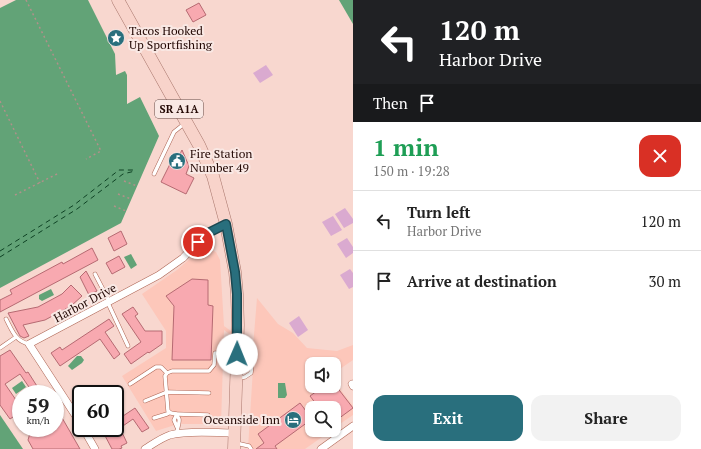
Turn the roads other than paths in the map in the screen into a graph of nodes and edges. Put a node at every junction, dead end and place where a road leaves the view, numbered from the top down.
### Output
1 (118, 0) edge
2 (186, 122) junction
3 (154, 174) dead end
4 (226, 224) junction
5 (95, 274) dead end
6 (109, 303) junction
7 (6, 318) dead end
8 (16, 337) junction
9 (29, 344) junction
10 (128, 346) dead end
11 (0, 348) edge
12 (237, 354) junction
13 (167, 373) junction
14 (130, 384) dead end
15 (167, 392) junction
16 (209, 393) dead end
17 (145, 401) dead end
18 (72, 410) edge
19 (169, 412) junction
20 (176, 414) junction
21 (208, 415) dead end
22 (154, 418) dead end
23 (353, 426) edge
24 (177, 431) junction
25 (88, 437) edge
26 (234, 442) edge
27 (95, 449) edge
28 (145, 449) edge
29 (251, 449) edge
30 (321, 449) edge

1 - 2 main road, SR A1A
2 - 3 lane
2 - 4 main road, SR A1A
4 - 6 street, Harbor Drive
4 - 12 main road, SR A1A
5 - 6 lane
6 - 9 street, Harbor Drive
6 - 10 lane
7 - 8 lane
8 - 9 lane
8 - 11 lane
9 - 18 street
12 - 13 lane
12 - 26 main road, SR A1A
13 - 14 lane
13 - 15 lane
15 - 16 lane
15 - 17 lane
15 - 19 lane
19 - 20 lane
19 - 22 lane
20 - 21 lane
20 - 24 lane
23 - 30 street
24 - 26 street
24 - 28 street
25 - 27 street
26 - 29 lane

